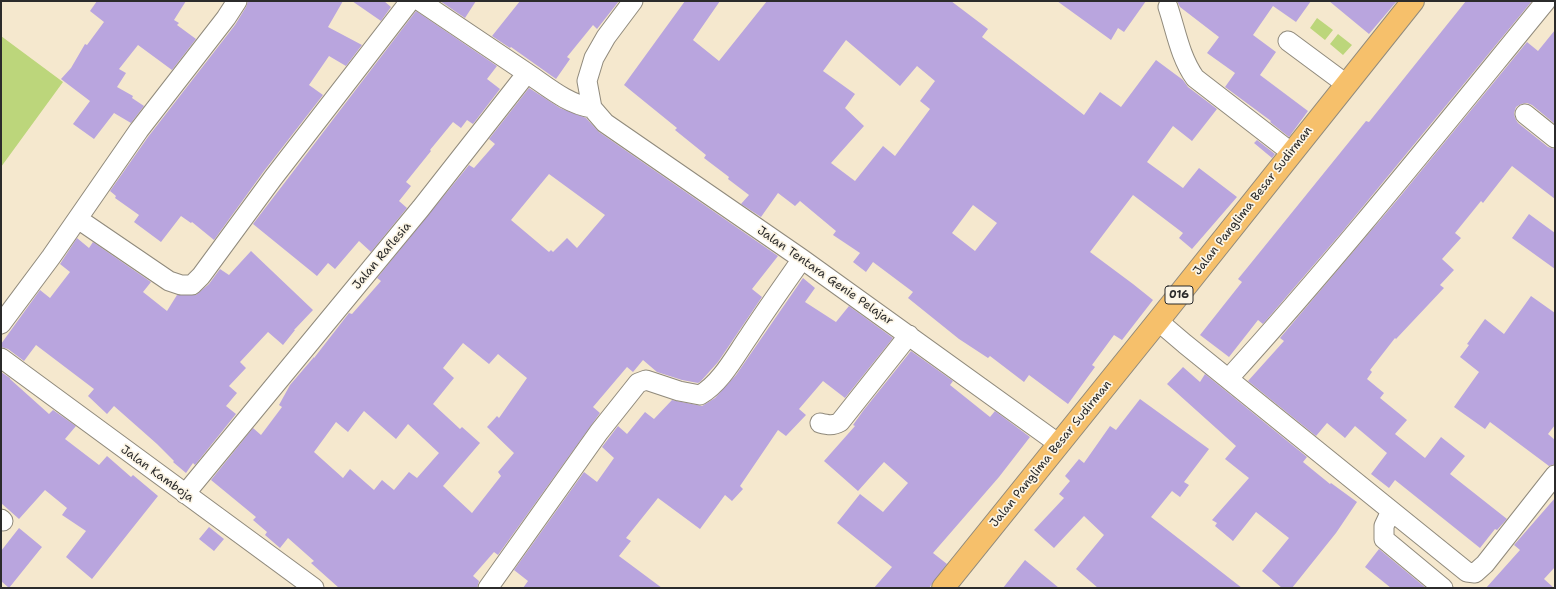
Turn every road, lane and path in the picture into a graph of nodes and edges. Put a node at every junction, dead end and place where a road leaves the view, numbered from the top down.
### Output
1 (237, 1) edge
2 (410, 1) edge
3 (420, 1) edge
4 (632, 1) edge
5 (1412, 1) edge
6 (1546, 1) edge
7 (1168, 7) dead end
8 (1288, 41) dead end
9 (527, 73) junction
10 (1346, 84) junction
11 (592, 108) junction
12 (1524, 114) dead end
13 (1555, 138) edge
14 (1292, 153) junction
15 (78, 219) junction
16 (802, 259) junction
17 (1158, 321) junction
18 (1, 324) edge
19 (909, 335) junction
20 (1, 358) edge
21 (1228, 379) junction
22 (820, 423) dead end
23 (1059, 444) junction
24 (1555, 474) edge
25 (185, 494) junction
26 (1391, 511) junction
27 (314, 588) edge
28 (488, 588) edge
29 (943, 588) edge
30 (1443, 588) edge

1 - 15 street
2 - 15 street
3 - 9 street
4 - 11 street
5 - 10 main road, Jalan Panglima Besar Sudirman / 016
6 - 21 street
7 - 14 street
8 - 10 street
9 - 11 street
9 - 25 street, Jalan Raflesia
10 - 14 main road, Jalan Panglima Besar Sudirman / 016
11 - 16 street, Jalan Tentara Genie Pelajar
12 - 13 street
14 - 17 main road, Jalan Panglima Besar Sudirman / 016
15 - 18 street
16 - 19 street, Jalan Tentara Genie Pelajar
16 - 28 street
17 - 21 street
17 - 23 main road, Jalan Panglima Besar Sudirman / 016
19 - 22 street
19 - 23 street, Jalan Tentara Genie Pelajar
20 - 25 street, Jalan Kamboja
21 - 26 street
23 - 29 main road, Jalan Panglima Besar Sudirman / 016
24 - 26 street
25 - 27 street, Jalan Kamboja
26 - 30 street

